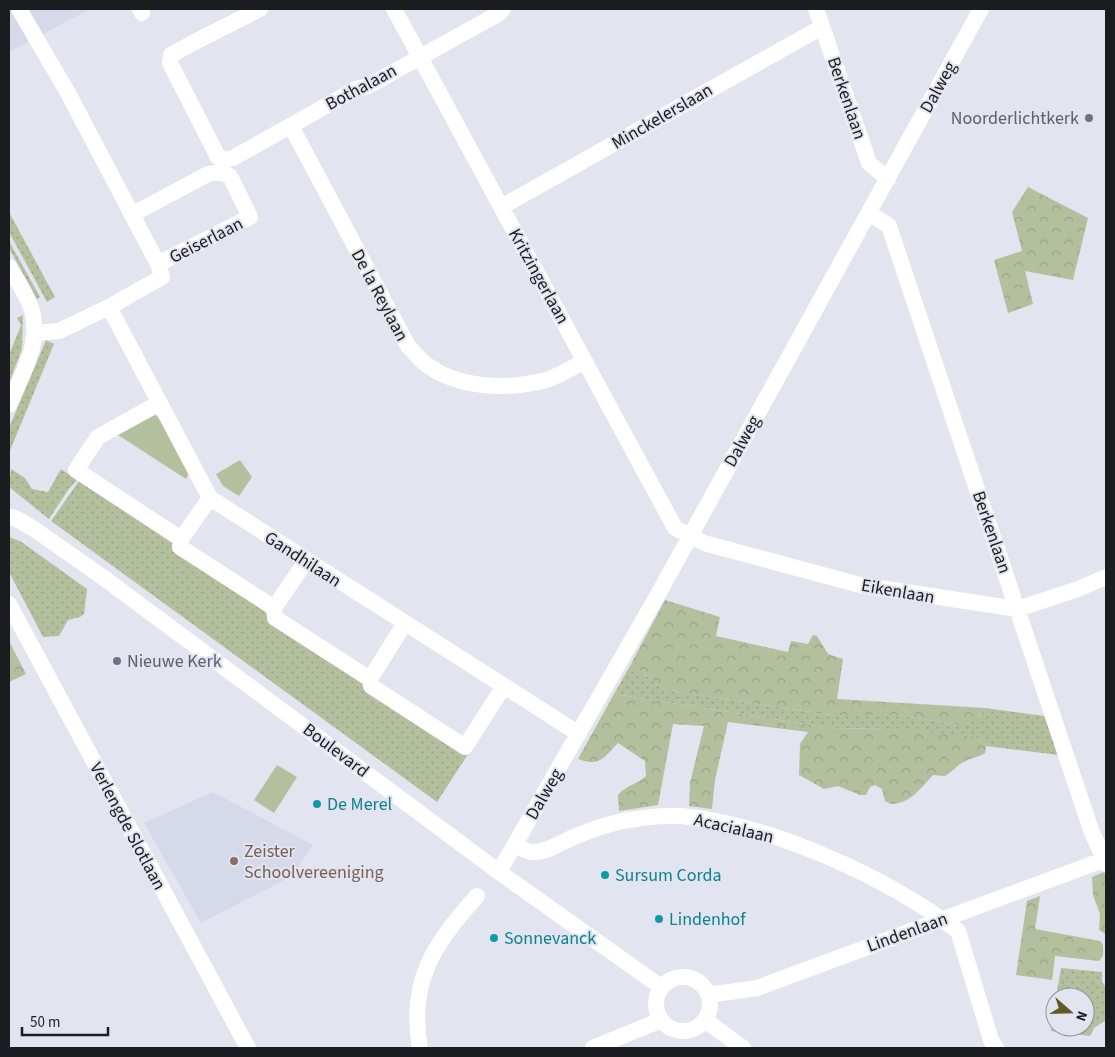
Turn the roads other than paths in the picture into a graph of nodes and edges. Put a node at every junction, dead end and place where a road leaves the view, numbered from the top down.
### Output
1 (19, 9) edge
2 (260, 9) edge
3 (394, 9) edge
4 (503, 9) edge
5 (816, 9) edge
6 (981, 9) edge
7 (822, 27) junction
8 (418, 56) junction
9 (291, 126) junction
10 (888, 179) junction
11 (501, 207) junction
12 (869, 213) junction
13 (133, 214) junction
14 (158, 264) junction
15 (9, 267) edge
16 (109, 307) junction
17 (36, 333) junction
18 (585, 361) junction
19 (159, 403) junction
20 (9, 405) edge
21 (210, 498) junction
22 (9, 517) edge
23 (689, 537) junction
24 (181, 539) junction
25 (306, 561) junction
26 (1106, 577) edge
27 (9, 604) edge
28 (274, 608) junction
29 (1018, 609) junction
30 (405, 624) junction
31 (370, 679) junction
32 (504, 686) junction
33 (579, 734) junction
34 (515, 845) junction
35 (1106, 861) edge
36 (499, 872) junction
37 (477, 896) dead end
38 (942, 919) junction
39 (661, 987) junction
40 (708, 995) junction
41 (660, 1020) junction
42 (705, 1020) junction
43 (248, 1048) edge
44 (420, 1048) edge
45 (593, 1048) edge
46 (743, 1048) edge
47 (996, 1048) edge

1 - 13 street, Geiserlaan
2 - 9 street, Bothalaan
3 - 8 street, Kritzingerlaan
4 - 8 street, Bothalaan
5 - 7 street, Berkenlaan
6 - 10 street, Dalweg
7 - 10 street, Berkenlaan
7 - 11 street, Minckelerslaan
8 - 9 street, Bothalaan
8 - 11 street, Kritzingerlaan
9 - 18 street, De la Reylaan
10 - 12 street, Dalweg
11 - 18 street, Kritzingerlaan
12 - 23 street, Dalweg
12 - 29 street, Berkenlaan
13 - 14 street, Geiserlaan
13 - 14 street, Geiserlaan
14 - 16 street, Geiserlaan
15 - 17 street
16 - 17 street, Geiserlaan
16 - 19 street, Gandhilaan
17 - 20 street
18 - 23 street, Kritzingerlaan
19 - 21 street, Gandhilaan
19 - 24 street
21 - 24 street
21 - 25 street, Gandhilaan
22 - 36 street, Boulevard
23 - 29 street, Eikenlaan
23 - 33 street, Dalweg
24 - 28 street
25 - 28 street
25 - 30 street, Gandhilaan
26 - 29 street, Eikenlaan
27 - 43 street, Verlengde Slotlaan
28 - 31 street
29 - 35 street, Berkenlaan
30 - 31 street
30 - 32 street, Gandhilaan
31 - 32 street
32 - 33 street, Gandhilaan
33 - 34 street, Dalweg
34 - 36 street, Dalweg
34 - 38 street, Acacialaan
35 - 38 street, Lindenlaan
36 - 39 street, Boulevard
37 - 44 street
38 - 40 street, Lindenlaan
38 - 47 street, Acacialaan
39 - 40 street
39 - 41 street
40 - 42 street
41 - 42 street
41 - 45 street
42 - 46 street

